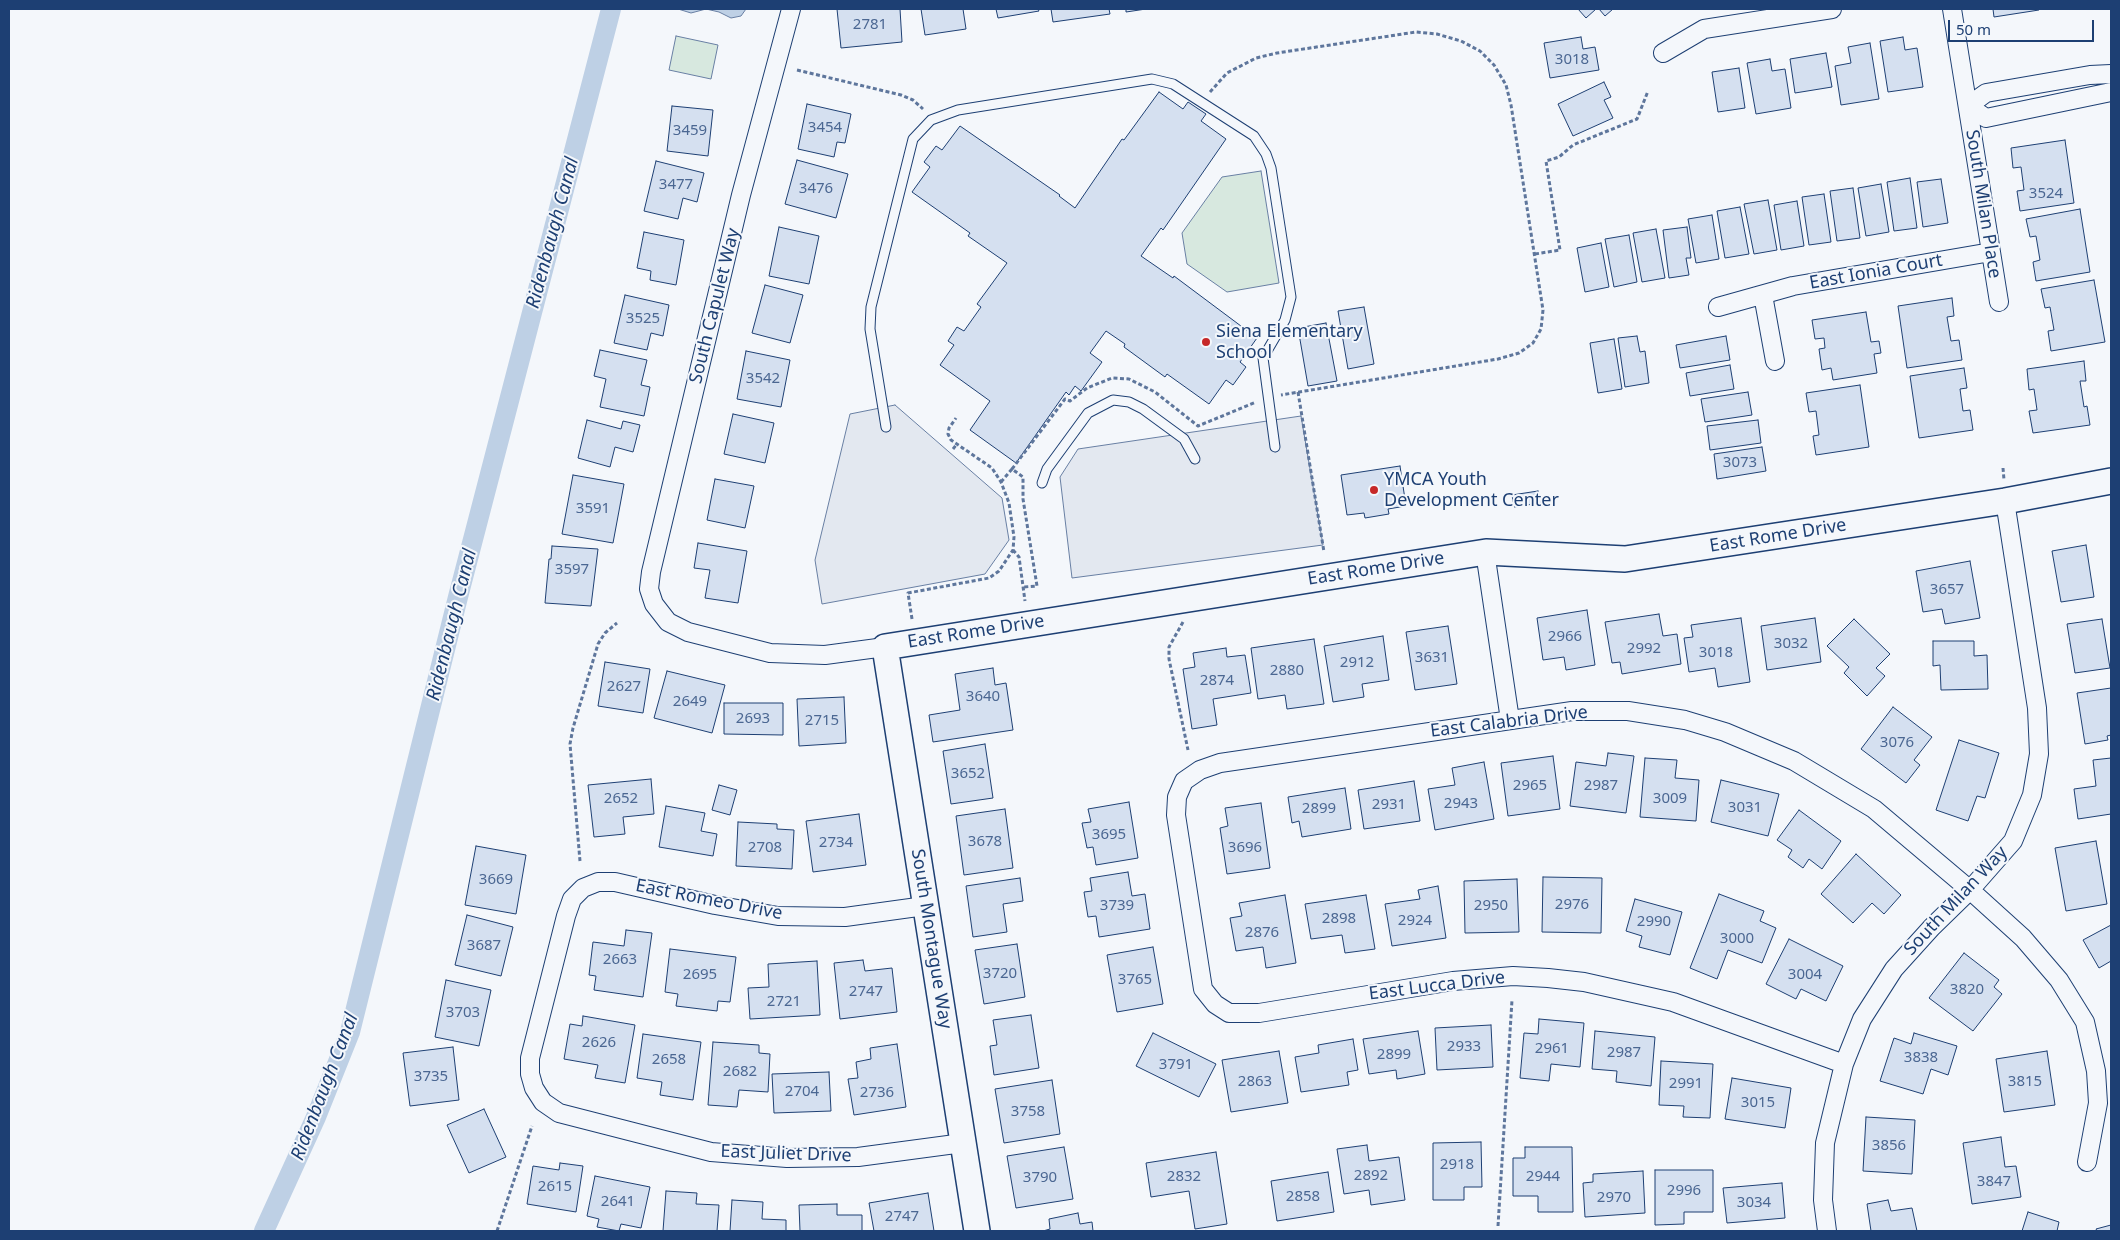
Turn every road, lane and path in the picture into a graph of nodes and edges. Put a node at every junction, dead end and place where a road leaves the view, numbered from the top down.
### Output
1 (791, 9) edge
2 (1832, 9) edge
3 (1952, 9) edge
4 (1663, 52) dead end
5 (797, 70) dead end
6 (2111, 74) edge
7 (1648, 91) dead end
8 (2111, 92) edge
9 (1203, 103) junction
10 (1968, 106) junction
11 (931, 120) junction
12 (1991, 252) junction
13 (1535, 254) junction
14 (1763, 295) junction
15 (1999, 302) dead end
16 (1718, 307) dead end
17 (1776, 361) dead end
18 (1298, 392) junction
19 (1268, 397) junction
20 (956, 418) dead end
21 (886, 427) dead end
22 (957, 444) junction
23 (1275, 447) dead end
24 (954, 449) dead end
25 (1195, 459) dead end
26 (2003, 468) dead end
27 (2111, 480) edge
28 (1001, 482) junction
29 (1042, 483) dead end
30 (2005, 490) junction
31 (1013, 550) junction
32 (1324, 552) dead end
33 (1484, 552) junction
34 (1023, 587) junction
35 (1025, 601) dead end
36 (654, 604) joint
37 (912, 619) dead end
38 (1184, 620) dead end
39 (617, 623) dead end
40 (885, 647) junction
41 (1510, 720) junction
42 (1188, 750) dead end
43 (580, 862) dead end
44 (1970, 890) junction
45 (926, 906) junction
46 (1512, 1000) dead end
47 (1228, 1012) joint
48 (1844, 1064) junction
49 (534, 1088) joint
50 (532, 1126) dead end
51 (963, 1143) junction
52 (2087, 1162) dead end
53 (1498, 1226) dead end
54 (497, 1231) edge
55 (977, 1231) edge
56 (1827, 1231) edge

1 - 36 street, South Capulet Way
2 - 4 street
3 - 10 street, South Milan Place
5 - 11 path
6 - 10 street
7 - 13 path
8 - 10 street
9 - 11 lane
9 - 13 path
9 - 19 lane
10 - 12 street, South Milan Place
11 - 21 lane
12 - 14 street, East Ionia Court
12 - 15 street, South Milan Place
13 - 18 path
14 - 16 street, East Ionia Court
14 - 17 street
18 - 19 path
18 - 32 path
19 - 23 lane
20 - 22 path
22 - 24 path
22 - 28 path
25 - 29 lane
26 - 30 path
27 - 30 street, East Rome Drive
28 - 31 path
28 - 34 path
30 - 33 street, East Rome Drive
30 - 44 street, South Milan Way
31 - 34 path
31 - 37 path
33 - 40 street, East Rome Drive
33 - 41 street
34 - 35 path
36 - 40 street, East Rome Drive
38 - 42 path
39 - 43 path
40 - 45 street, South Montague Way
41 - 44 street, East Calabria Drive
41 - 47 street, East Calabria Drive
44 - 48 street, South Milan Way
44 - 52 street, East Calabria Drive
45 - 49 street, East Romeo Drive
45 - 51 street, South Montague Way
46 - 53 path
47 - 48 street, East Lucca Drive
48 - 56 street, South Milan Way
49 - 51 street, East Juliet Drive
50 - 54 path
51 - 55 street, South Montague Way

